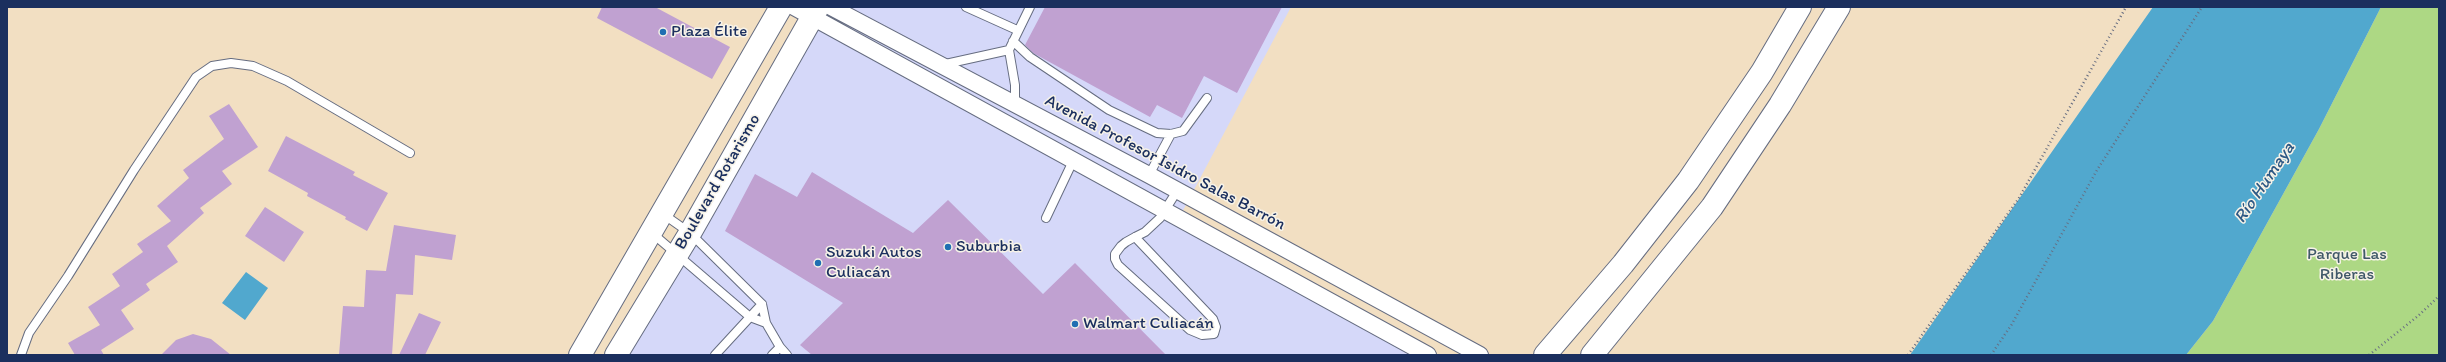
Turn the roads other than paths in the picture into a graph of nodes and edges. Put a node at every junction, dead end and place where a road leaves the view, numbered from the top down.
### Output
1 (781, 7) edge
2 (831, 7) edge
3 (966, 7) edge
4 (1030, 7) edge
5 (1800, 7) edge
6 (1839, 7) edge
7 (807, 10) edge
8 (1017, 30) junction
9 (1013, 41) junction
10 (1009, 50) junction
11 (939, 65) junction
12 (1207, 98) dead end
13 (1015, 104) junction
14 (1171, 134) junction
15 (410, 153) dead end
16 (1073, 161) junction
17 (1149, 175) junction
18 (1178, 191) junction
19 (1164, 210) junction
20 (662, 214) junction
21 (1046, 218) dead end
22 (652, 233) junction
23 (690, 233) junction
24 (1135, 237) junction
25 (676, 253) junction
26 (762, 304) junction
27 (750, 317) junction
28 (766, 323) junction
29 (780, 347) junction
30 (21, 355) edge
31 (580, 355) edge
32 (616, 355) edge
33 (715, 355) edge
34 (772, 355) edge
35 (787, 355) edge
36 (1428, 355) edge
37 (1480, 355) edge
38 (1544, 355) edge
39 (1592, 355) edge

1 - 20 street, Boulevard Rotarismo
2 - 11 street, Avenida Profesor Isidro Salas Barrón
3 - 8 lane
4 - 8 lane
5 - 38 street
6 - 39 street
7 - 16 street
7 - 23 street, Boulevard Rotarismo
8 - 9 lane
9 - 10 lane
9 - 14 lane
10 - 11 lane
10 - 13 lane
11 - 13 street, Avenida Profesor Isidro Salas Barrón
12 - 14 lane
13 - 17 street, Avenida Profesor Isidro Salas Barrón
14 - 17 lane
15 - 30 lane
16 - 19 street
16 - 21 lane
17 - 18 street, Avenida Profesor Isidro Salas Barrón
18 - 19 lane
18 - 37 street, Avenida Profesor Isidro Salas Barrón
19 - 24 lane
19 - 36 street
20 - 22 street, Boulevard Rotarismo
20 - 23 lane
22 - 25 lane
22 - 31 street, Boulevard Rotarismo
23 - 25 street, Boulevard Rotarismo
23 - 26 lane
24 - 24 lane
25 - 27 lane
25 - 32 street, Boulevard Rotarismo
26 - 27 lane
26 - 28 lane
27 - 28 lane
27 - 33 lane
28 - 29 lane
29 - 34 lane
29 - 35 lane

